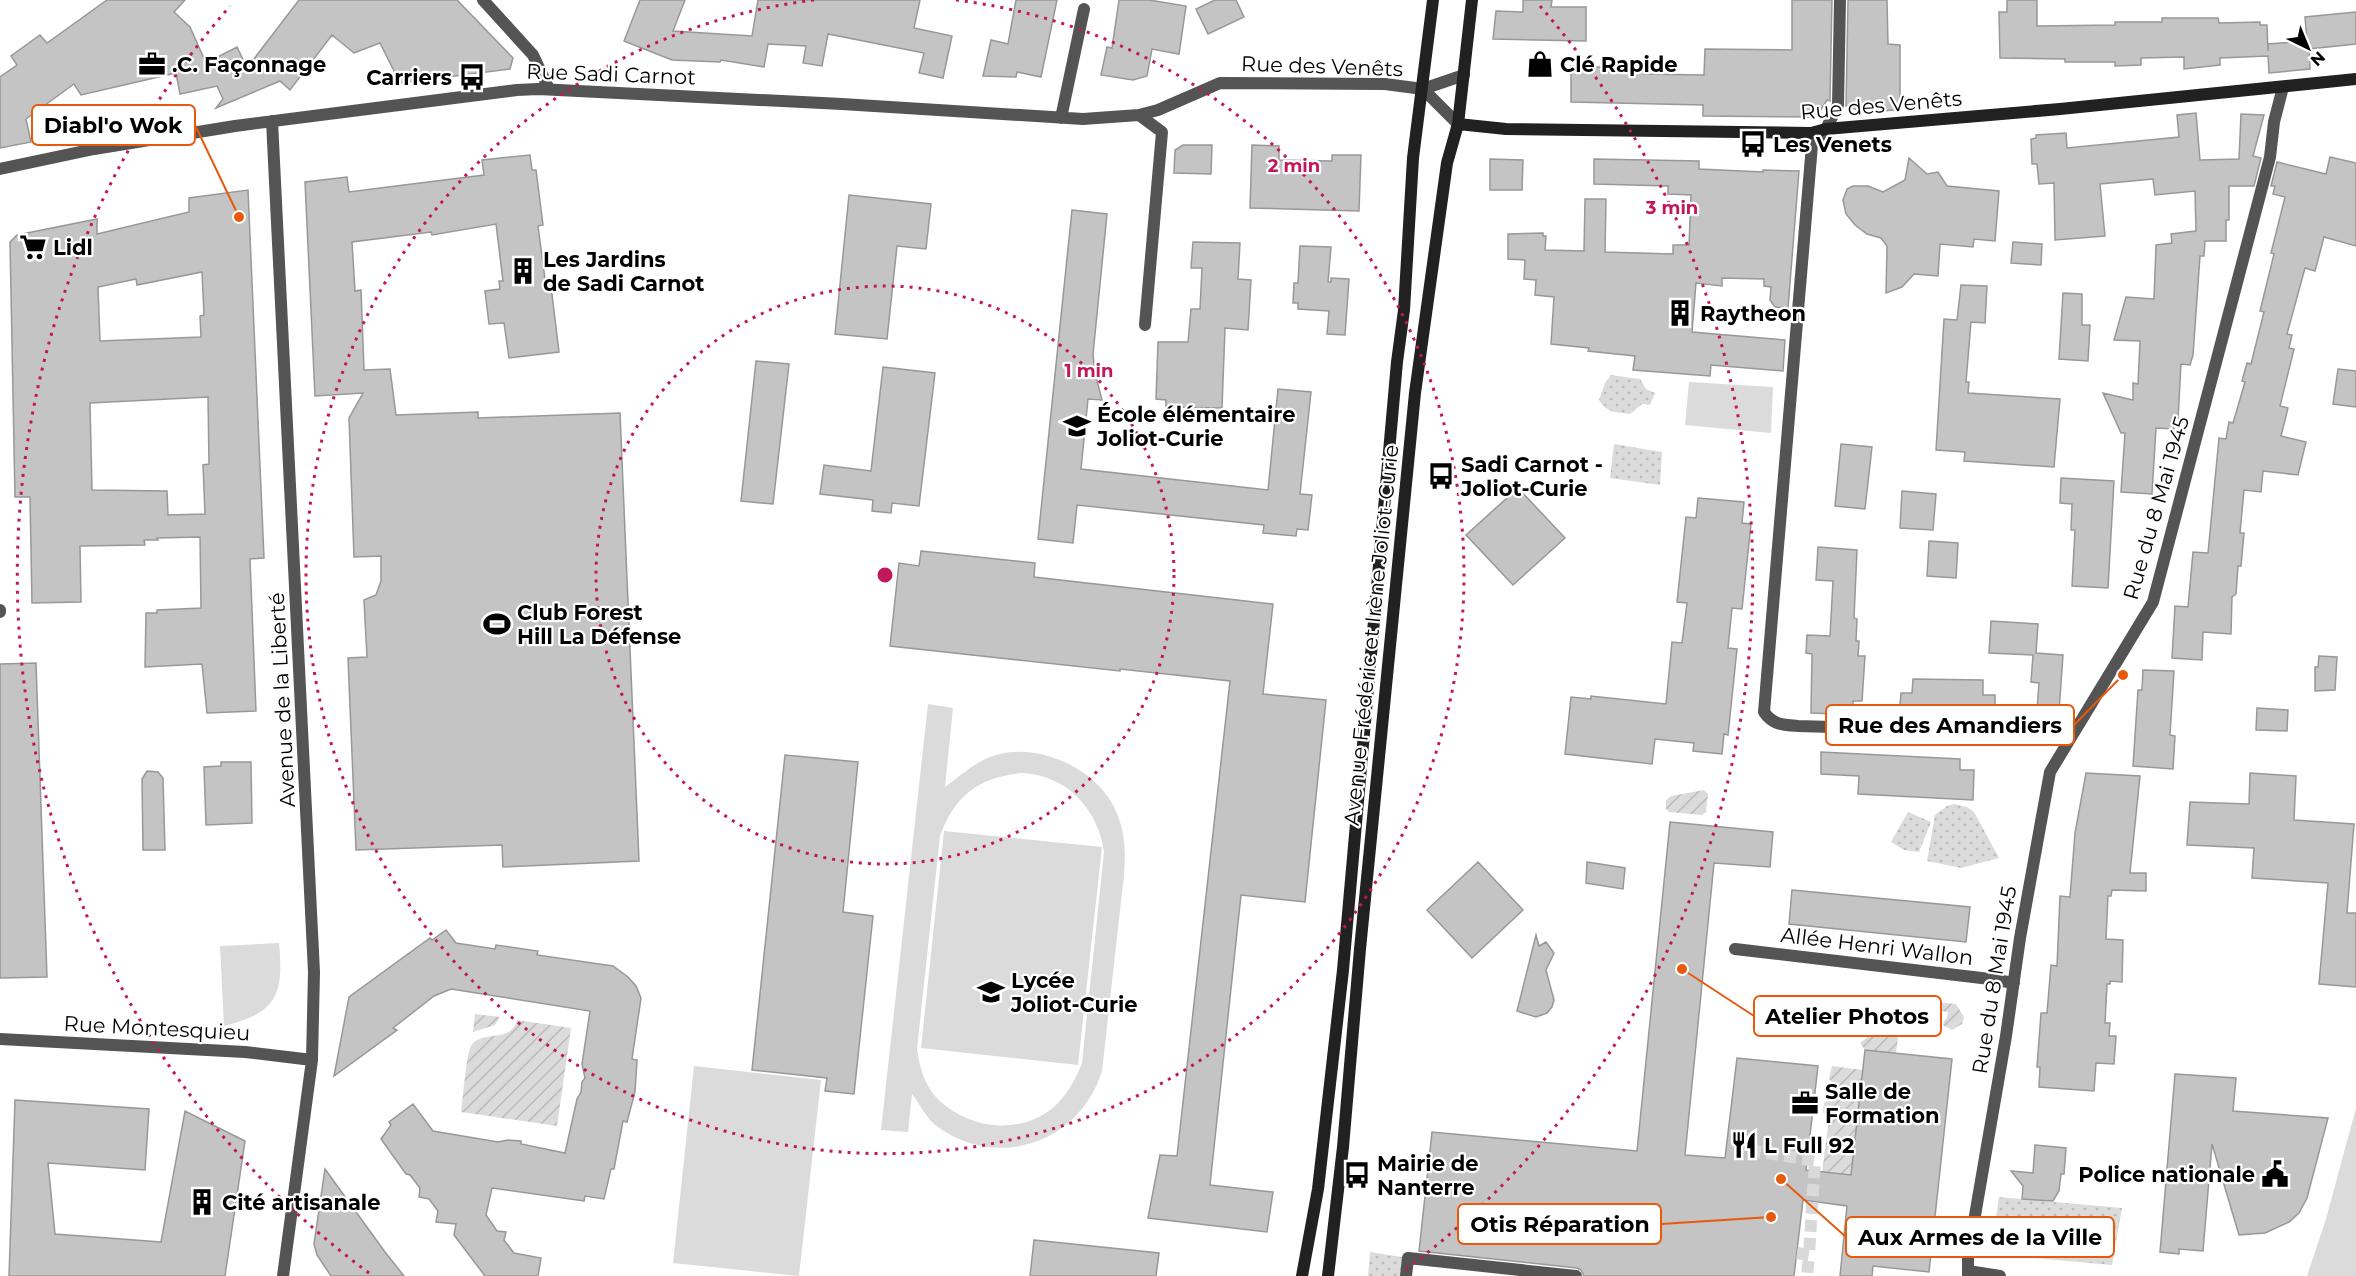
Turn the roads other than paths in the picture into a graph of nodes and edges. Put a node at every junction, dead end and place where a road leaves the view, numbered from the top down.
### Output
1 (483, 0) edge
2 (1433, 0) edge
3 (1472, 0) edge
4 (1840, 0) edge
5 (1084, 9) dead end
6 (1464, 75) junction
7 (2356, 79) edge
8 (1220, 83) joint
9 (2283, 87) junction
10 (549, 89) junction
11 (1423, 89) junction
12 (1139, 116) junction
13 (1061, 118) junction
14 (272, 121) junction
15 (1458, 124) junction
16 (1826, 129) junction
17 (0, 169) edge
18 (1145, 325) dead end
19 (2071, 737) junction
20 (1735, 949) dead end
21 (2014, 983) junction
22 (0, 1039) edge
23 (312, 1060) junction
24 (1968, 1273) edge
25 (283, 1276) edge
26 (1302, 1276) edge
27 (1328, 1276) edge
28 (1406, 1276) edge
29 (1576, 1276) edge
30 (2000, 1276) edge

1 - 10 street
2 - 11 main road, Avenue Frédéric et Irène Joliot-Curie
3 - 6 main road, Avenue Frédéric et Irène Joliot-Curie
4 - 16 street
5 - 13 street
6 - 11 street, Rue des Venêts
6 - 15 main road, Avenue Frédéric et Irène Joliot-Curie
7 - 9 main road, Rue des Venêts
8 - 11 street, Rue des Venêts
8 - 12 street, Rue Sadi Carnot
9 - 16 main road, Rue des Venêts
9 - 19 street, Rue du 8 Mai 1945
10 - 13 street, Rue Sadi Carnot
10 - 14 street, Rue Sadi Carnot
11 - 15 street, Rue des Venêts
11 - 26 main road, Avenue Frédéric et Irène Joliot-Curie
12 - 13 street, Rue Sadi Carnot
12 - 18 street
14 - 17 street, Rue Sadi Carnot
14 - 23 street, Avenue de la Liberté
15 - 16 main road, Rue des Venêts
15 - 27 main road, Avenue Frédéric et Irène Joliot-Curie
16 - 19 street
19 - 21 street, Rue du 8 Mai 1945
20 - 21 street, Allée Henri Wallon
21 - 24 street, Rue du 8 Mai 1945
22 - 23 street, Rue Montesquieu
23 - 25 street, Avenue de la Liberté
24 - 30 street
28 - 29 street

